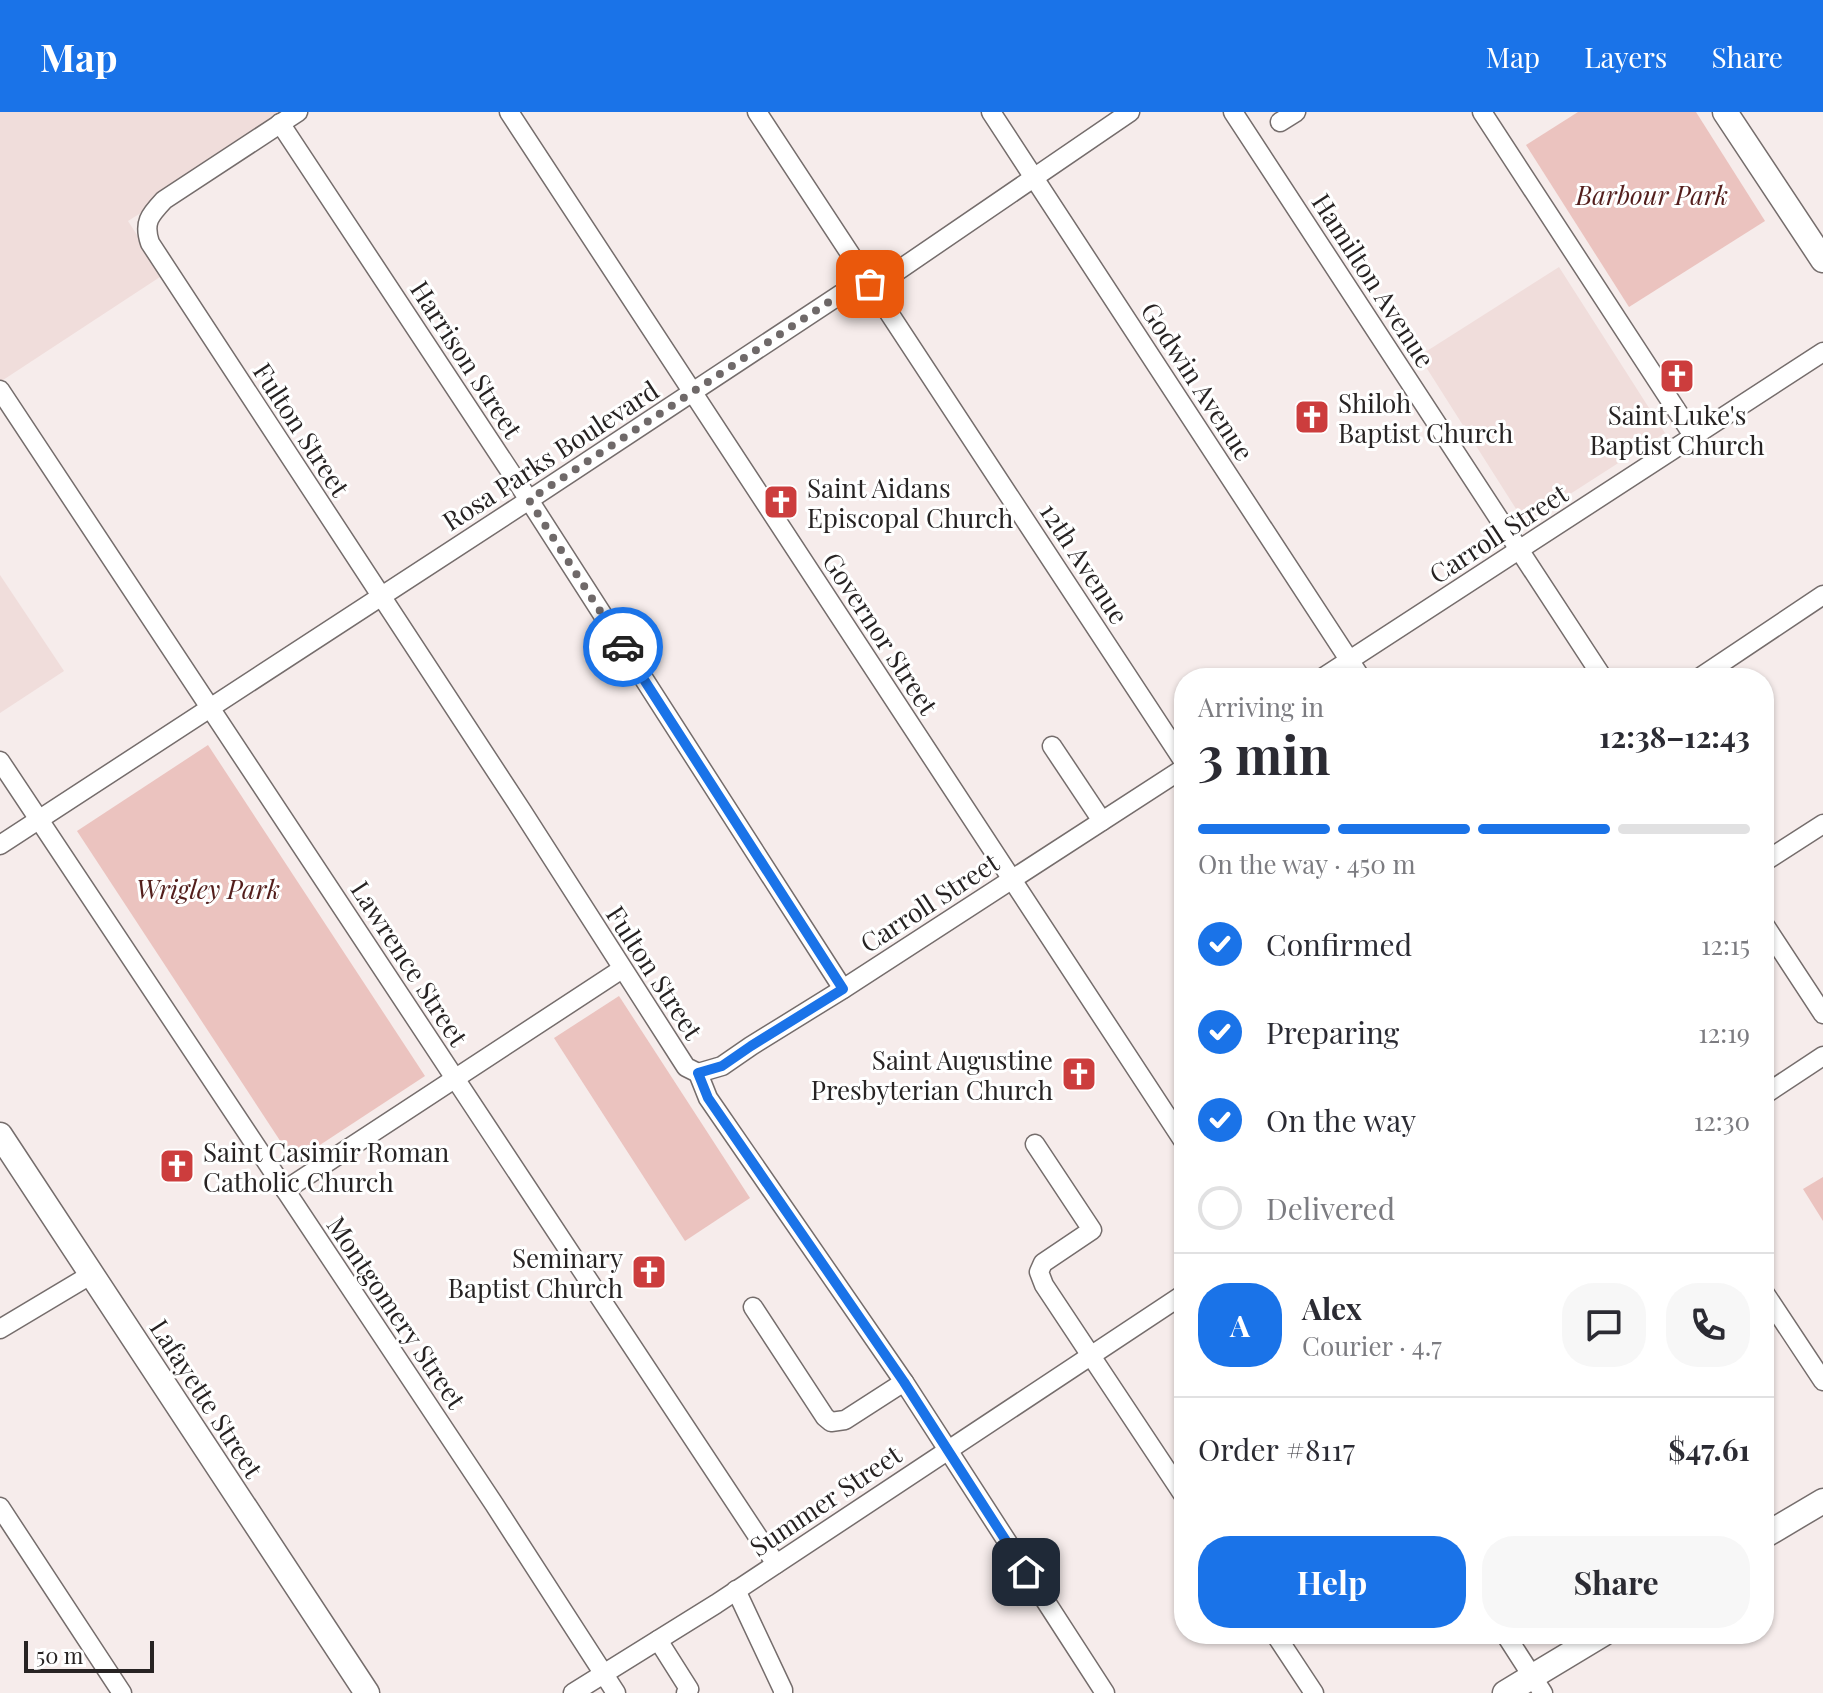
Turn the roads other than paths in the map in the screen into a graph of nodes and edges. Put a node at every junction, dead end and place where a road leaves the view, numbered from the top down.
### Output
1 (298, 112) edge
2 (509, 112) edge
3 (757, 112) edge
4 (991, 112) edge
5 (1130, 112) edge
6 (1233, 112) edge
7 (1482, 112) edge
8 (1725, 112) edge
9 (280, 123) junction
10 (1274, 126) edge
11 (1034, 177) junction
12 (1823, 260) edge
13 (870, 284) junction
14 (1823, 352) edge
15 (0, 390) edge
16 (693, 392) junction
17 (1694, 437) junction
18 (529, 500) junction
19 (1520, 550) junction
20 (1823, 595) edge
21 (381, 597) junction
22 (1350, 660) junction
23 (1338, 668) edge
24 (1355, 668) edge
25 (1597, 668) edge
26 (1714, 668) edge
27 (210, 708) junction
28 (1052, 746) dead end
29 (1174, 750) edge
30 (0, 761) edge
31 (1174, 772) edge
32 (38, 820) junction
33 (1102, 821) junction
34 (1823, 824) edge
35 (0, 845) edge
36 (1774, 856) edge
37 (1011, 880) junction
38 (1774, 939) edge
39 (622, 969) junction
40 (843, 989) junction
41 (1823, 1014) edge
42 (1823, 1056) edge
43 (698, 1073) junction
44 (455, 1079) junction
45 (1774, 1088) edge
46 (1174, 1127) edge
47 (0, 1135) edge
48 (1035, 1144) dead end
49 (285, 1190) junction
50 (92, 1274) junction
51 (1174, 1301) edge
52 (753, 1307) dead end
53 (1774, 1307) edge
54 (0, 1329) edge
55 (1091, 1355) junction
56 (1823, 1381) edge
57 (904, 1382) junction
58 (947, 1451) junction
59 (1174, 1481) edge
60 (1823, 1501) edge
61 (0, 1507) edge
62 (1774, 1530) edge
63 (776, 1564) junction
64 (736, 1590) junction
65 (658, 1640) junction
66 (1282, 1644) edge
67 (1511, 1644) edge
68 (1590, 1644) edge
69 (603, 1674) junction
70 (1537, 1685) edge
71 (122, 1693) edge
72 (367, 1693) edge
73 (573, 1693) edge
74 (616, 1693) edge
75 (686, 1693) edge
76 (783, 1693) edge
77 (1105, 1693) edge
78 (1314, 1693) edge
79 (1505, 1693) edge

1 - 9 street, Fulton Street
2 - 16 street, Governor Street
3 - 13 street, 12th Avenue
4 - 11 street, Godwin Avenue
5 - 11 street, Rosa Parks Boulevard
6 - 10 street, Hamilton Avenue
7 - 17 street
8 - 12 main road
9 - 18 street, Harrison Street
9 - 21 street, Fulton Street
10 - 19 street, Hamilton Avenue
11 - 13 street, Rosa Parks Boulevard
11 - 22 street, Godwin Avenue
13 - 16 street, Rosa Parks Boulevard
13 - 29 street, 12th Avenue
14 - 17 street, Carroll Street
15 - 27 street, Lawrence Street
16 - 18 street, Rosa Parks Boulevard
16 - 37 street, Governor Street
17 - 19 street, Carroll Street
18 - 21 street, Rosa Parks Boulevard
18 - 40 street, Harrison Street
19 - 22 street, Carroll Street
19 - 25 street, Hamilton Avenue
20 - 26 street
21 - 27 street, Rosa Parks Boulevard
21 - 39 street, Fulton Street
22 - 23 street, Carroll Street
22 - 24 street, Godwin Avenue
27 - 32 street, Rosa Parks Boulevard
27 - 44 street, Lawrence Street
28 - 33 street
30 - 32 street, Montgomery Street
31 - 33 street, Carroll Street
32 - 35 street, Rosa Parks Boulevard
32 - 49 street, Montgomery Street
33 - 37 street, Carroll Street
34 - 36 street
37 - 40 street, Carroll Street
37 - 46 street, Governor Street
38 - 41 street
39 - 43 street, Fulton Street
39 - 44 street
40 - 43 street, Carroll Street
42 - 45 street
43 - 57 street, Fulton Street
44 - 49 street
44 - 63 street, Lawrence Street
47 - 50 main road, Lafayette Street
48 - 55 street
49 - 69 street, Montgomery Street
50 - 54 street
50 - 72 main road, Lafayette Street
51 - 55 street, Summer Street
52 - 57 street
53 - 56 street
55 - 58 street, Summer Street
55 - 59 street
57 - 58 street, Fulton Street
58 - 63 street, Summer Street
58 - 77 street, Fulton Street
60 - 62 main road
61 - 71 street
63 - 64 street, Summer Street
64 - 65 street, Summer Street
64 - 76 street
65 - 69 street, Summer Street
65 - 75 street
66 - 78 street
67 - 70 street
68 - 70 main road
69 - 73 street, Summer Street
69 - 74 street, Montgomery Street
70 - 79 main road

